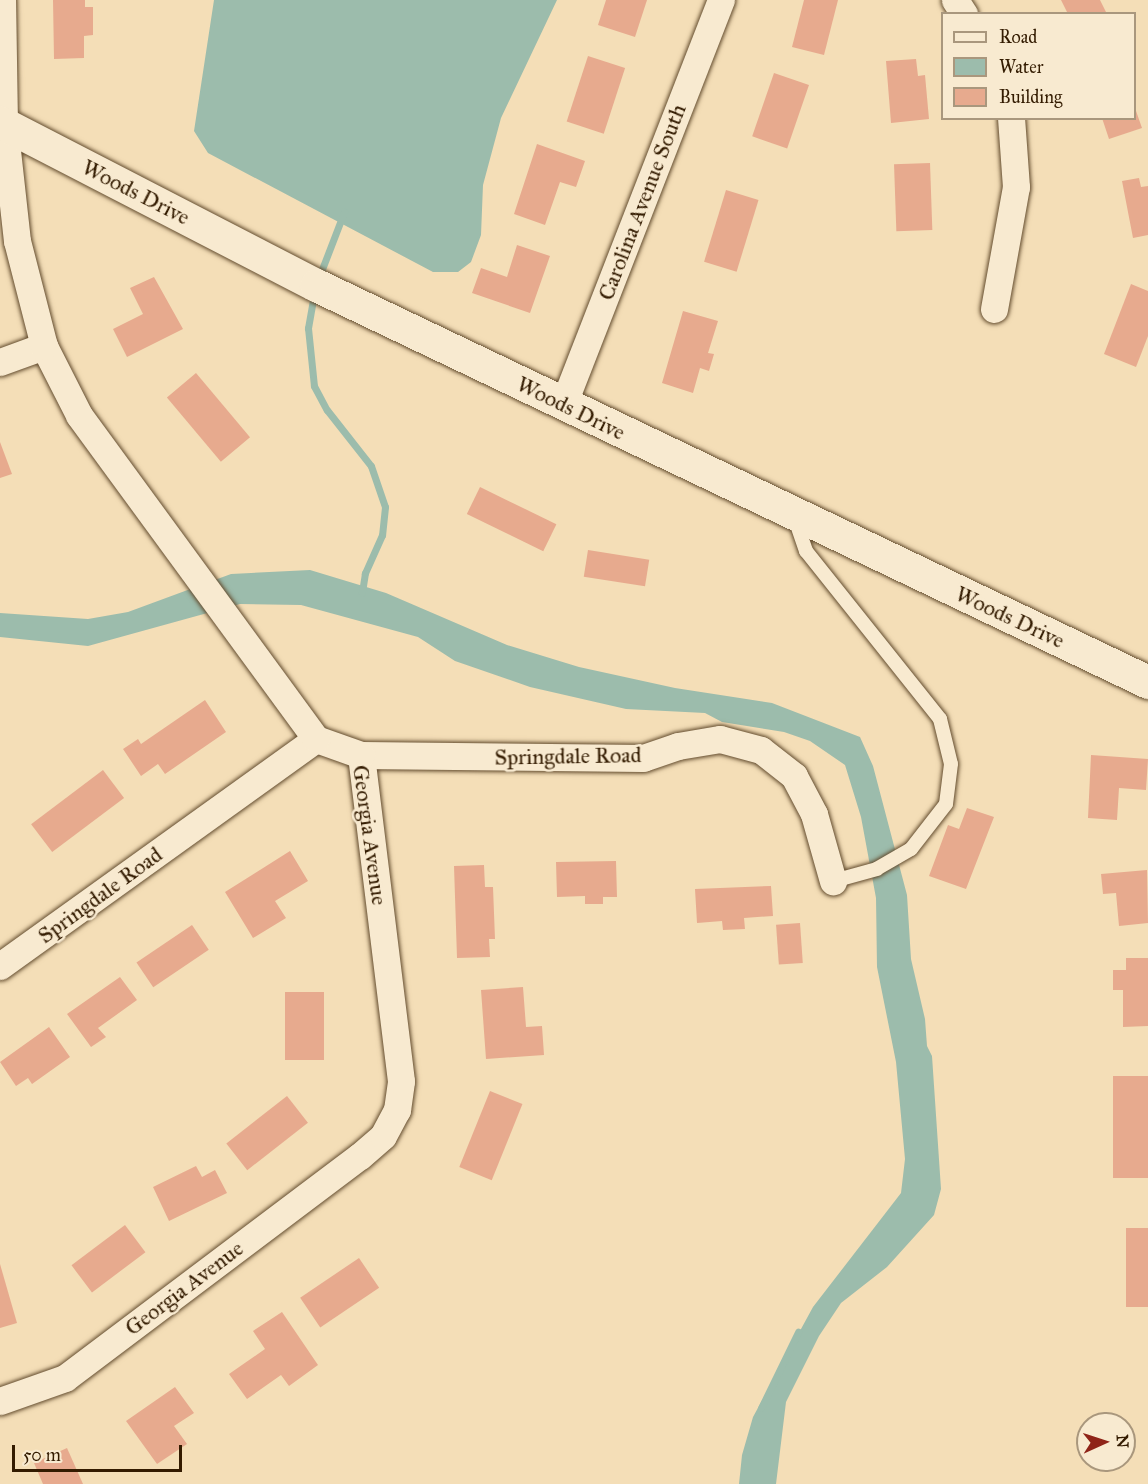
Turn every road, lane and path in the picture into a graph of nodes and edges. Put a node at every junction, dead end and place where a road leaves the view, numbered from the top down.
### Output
1 (2, 0) edge
2 (721, 0) edge
3 (1011, 120) edge
4 (2, 123) edge
5 (994, 309) dead end
6 (44, 346) junction
7 (0, 362) edge
8 (563, 405) junction
9 (792, 513) junction
10 (1148, 682) edge
11 (316, 739) junction
12 (362, 755) junction
13 (844, 877) joint
14 (0, 966) edge
15 (0, 1401) edge

1 - 4 street
2 - 8 street, Carolina Avenue South
3 - 5 street
4 - 6 street
4 - 8 street, Woods Drive
6 - 7 street
6 - 11 street
8 - 9 street, Woods Drive
9 - 10 street, Woods Drive
9 - 13 lane
11 - 12 street, Georgia Avenue
11 - 14 street, Springdale Road
12 - 13 street, Springdale Road
12 - 15 street, Georgia Avenue

